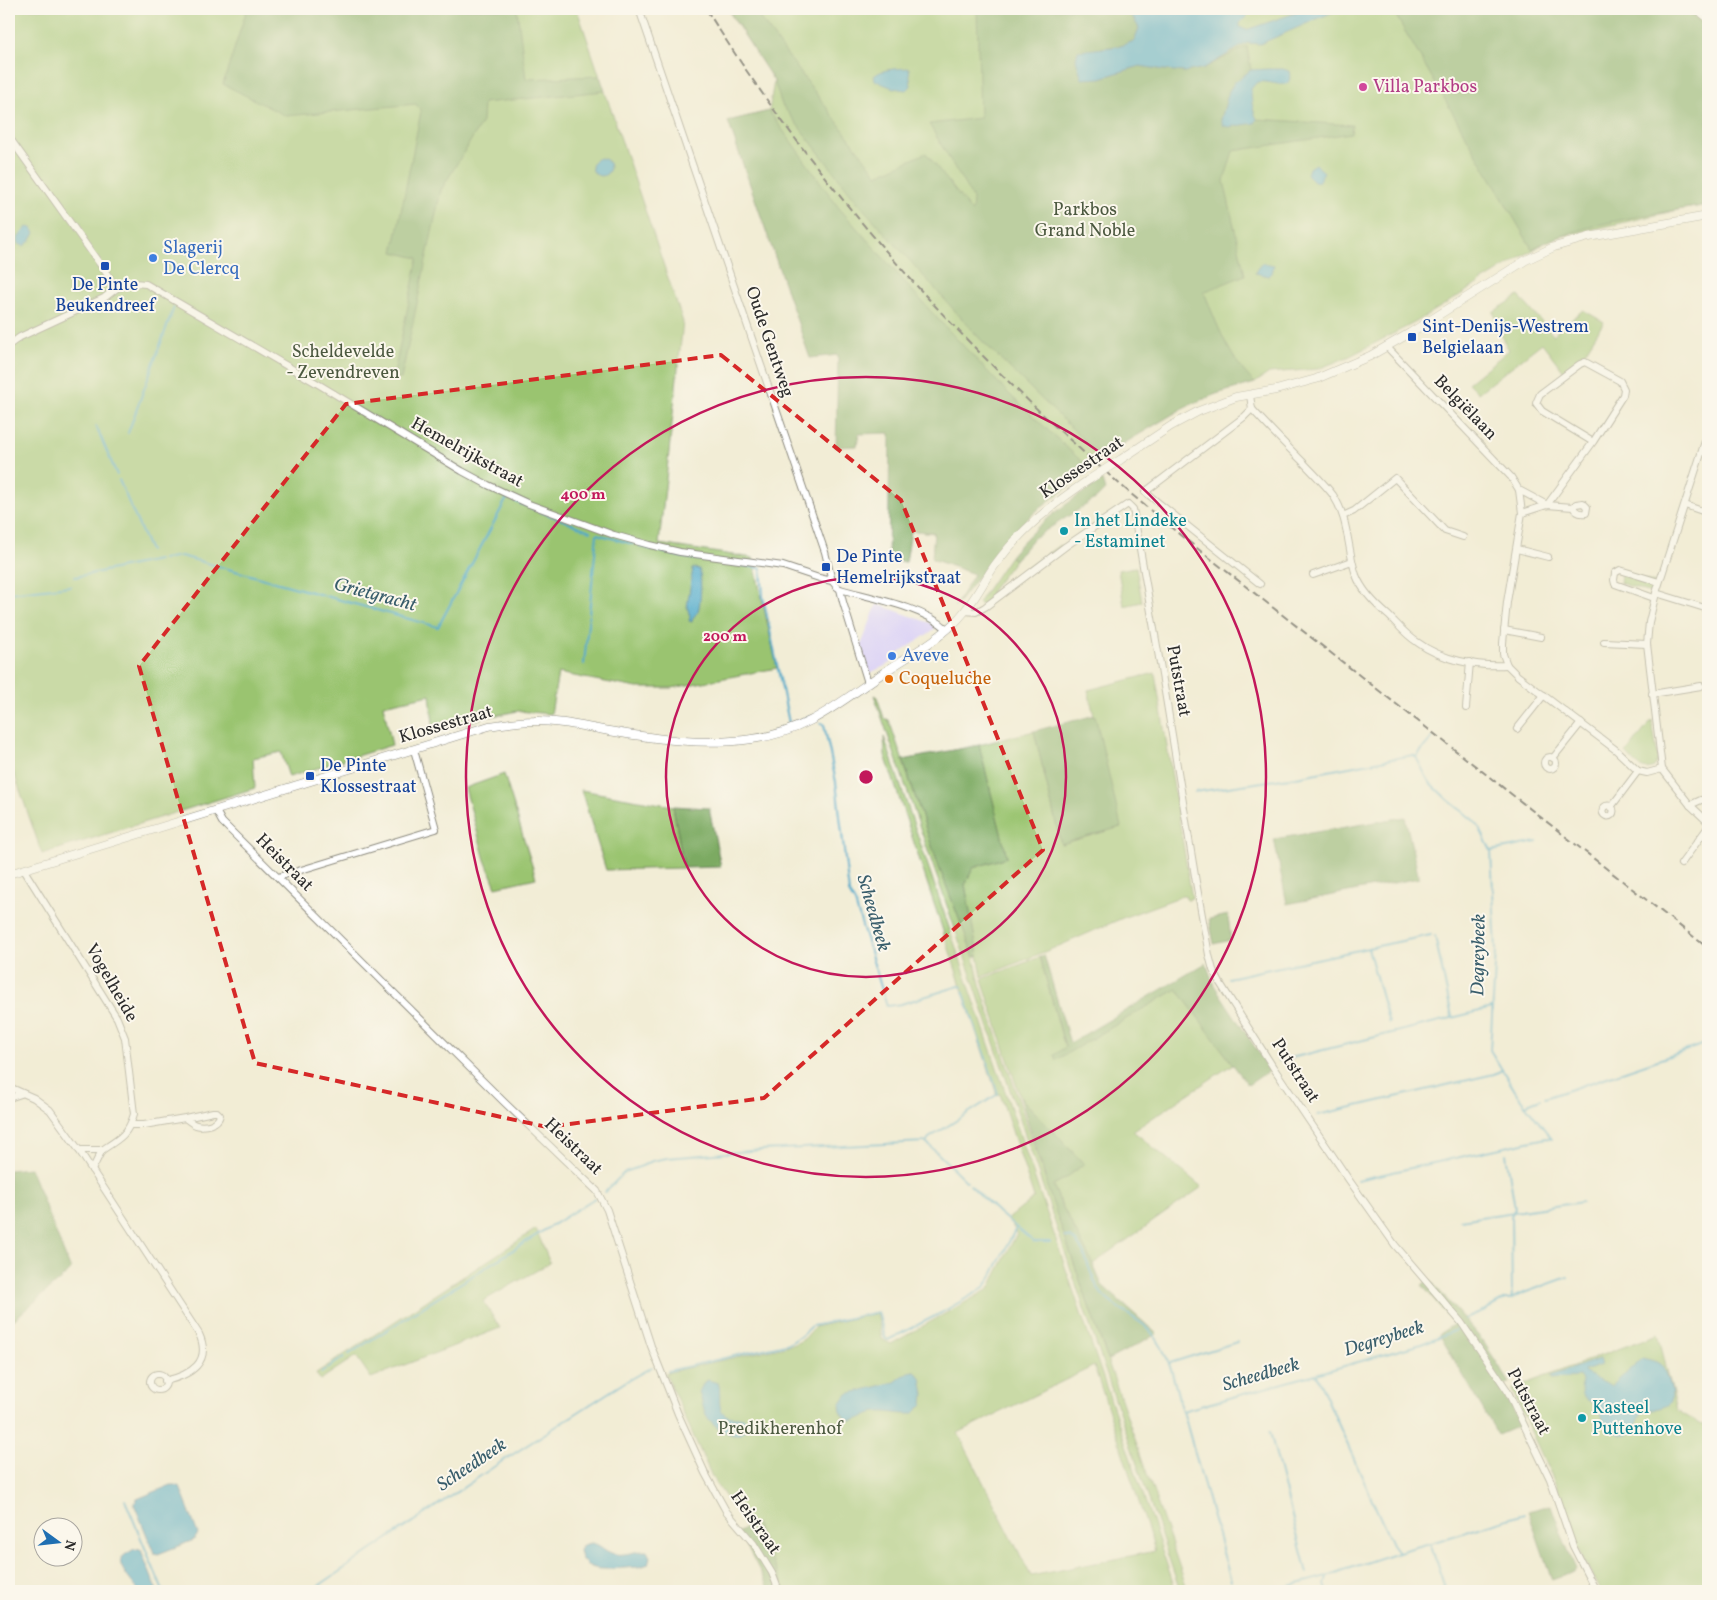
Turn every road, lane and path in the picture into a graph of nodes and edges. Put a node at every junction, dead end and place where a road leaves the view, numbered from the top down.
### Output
1 (639, 9) edge
2 (1697, 9) edge
3 (1708, 18) edge
4 (9, 137) edge
5 (1708, 216) edge
6 (117, 288) junction
7 (9, 345) edge
8 (1387, 348) junction
9 (1250, 395) junction
10 (1252, 409) junction
11 (1708, 432) edge
12 (1594, 442) junction
13 (1519, 490) junction
14 (1547, 505) junction
15 (1685, 505) junction
16 (1573, 507) dead end
17 (1708, 513) edge
18 (1522, 514) junction
19 (1343, 516) junction
20 (1463, 537) dead end
21 (1517, 549) junction
22 (1548, 557) dead end
23 (1352, 562) junction
24 (1313, 575) dead end
25 (832, 581) junction
26 (1659, 582) junction
27 (1260, 584) dead end
28 (840, 589) junction
29 (1655, 595) junction
30 (1708, 609) edge
31 (965, 611) junction
32 (946, 629) junction
33 (1504, 630) junction
34 (1540, 637) dead end
35 (1604, 642) dead end
36 (1647, 644) junction
37 (1470, 662) junction
38 (1507, 665) junction
39 (868, 683) junction
40 (1701, 686) dead end
41 (1652, 694) junction
42 (1544, 695) junction
43 (1466, 708) dead end
44 (1581, 723) junction
45 (1517, 728) dead end
46 (414, 750) junction
47 (1553, 758) dead end
48 (1661, 766) junction
49 (1638, 770) junction
50 (1708, 799) edge
51 (1690, 805) junction
52 (1612, 807) dead end
53 (216, 810) junction
54 (1708, 822) edge
55 (1708, 827) edge
56 (1681, 864) dead end
57 (24, 870) junction
58 (9, 874) edge
59 (278, 877) junction
60 (9, 1087) edge
61 (21, 1094) junction
62 (9, 1098) edge
63 (185, 1118) junction
64 (131, 1125) junction
65 (79, 1150) junction
66 (102, 1150) junction
67 (92, 1170) junction
68 (166, 1381) dead end
69 (779, 1591) edge
70 (1596, 1591) edge

1 - 25 street, Oude Gentweg
2 - 3 street
4 - 6 street
5 - 8 street, Klossestraat
6 - 7 street, Hemelrijkstraat
6 - 25 street, Hemelrijkstraat
8 - 9 street, Klossestraat
8 - 13 street, Belgiëlaan
9 - 10 street
9 - 31 street, Klossestraat, bridge
10 - 19 street
10 - 27 street
11 - 15 street
12 - 12 street
12 - 14 street
13 - 14 street, Belgiëlaan
13 - 18 street
14 - 16 street, Belgiëlaan
14 - 18 street, Belgiëlaan
15 - 17 street
15 - 26 street
18 - 21 street
19 - 20 street
19 - 23 street
21 - 22 street
21 - 33 street
23 - 24 street
23 - 37 street
25 - 28 street
26 - 29 street
26 - 29 street
28 - 32 street
28 - 39 street
29 - 30 street
29 - 36 street
31 - 32 street, Klossestraat
31 - 70 street, Putstraat
32 - 39 street, Klossestraat
33 - 34 street
33 - 38 street
35 - 36 street
36 - 41 street
37 - 38 street
37 - 43 street
38 - 42 street
39 - 46 street, Klossestraat
40 - 41 street
41 - 48 street
42 - 44 street
42 - 45 street
44 - 47 street
44 - 49 street
46 - 53 street, Klossestraat
46 - 59 street
48 - 49 street
48 - 51 street
49 - 52 street
50 - 51 street
51 - 54 street
53 - 57 street, Klossestraat
53 - 59 street, Heistraat
55 - 56 street
57 - 58 street, Klossestraat
57 - 64 street, Vogelheide
59 - 69 street, Heistraat
60 - 61 street
61 - 62 street
61 - 65 street
63 - 63 street
63 - 64 street
64 - 66 street
65 - 66 street
65 - 67 street
66 - 67 street
67 - 68 street

